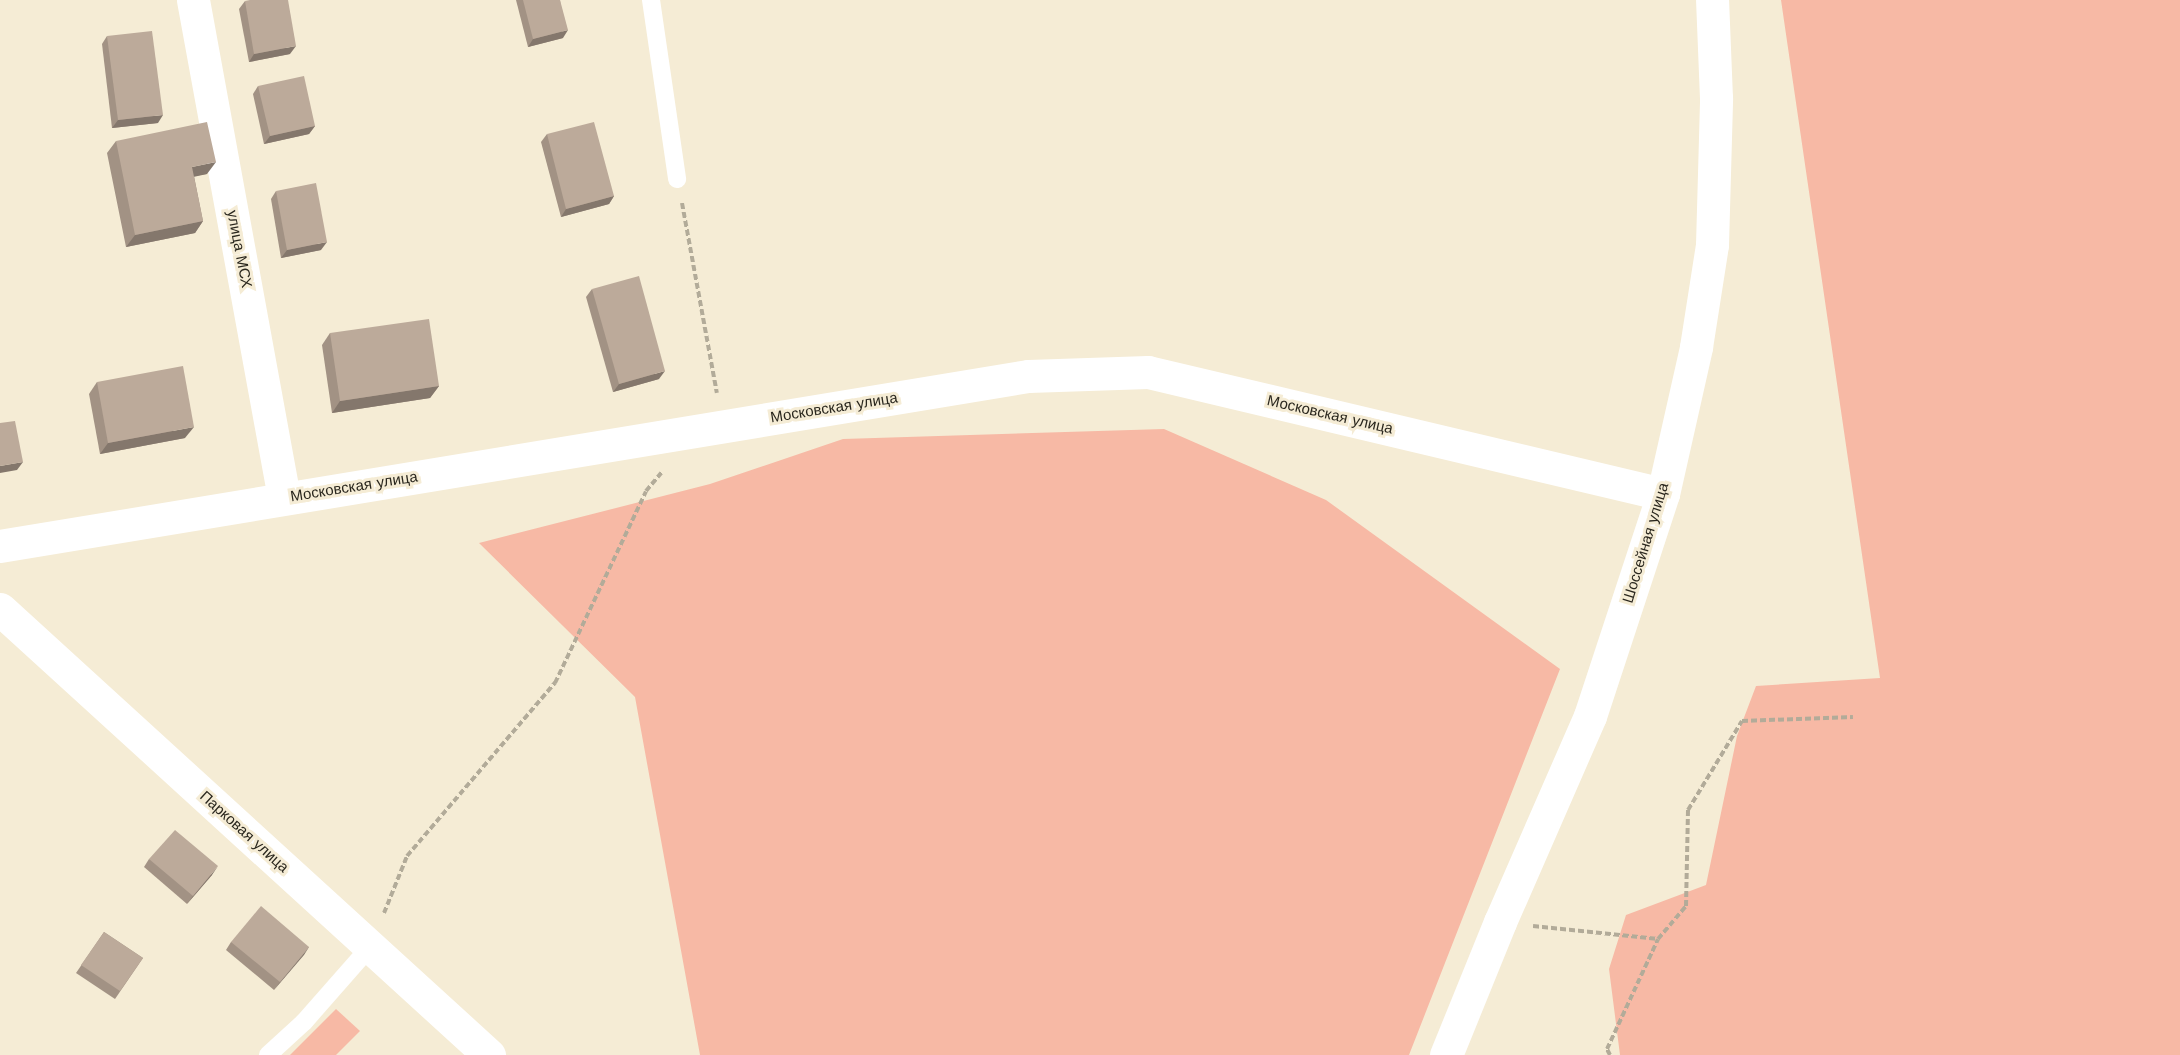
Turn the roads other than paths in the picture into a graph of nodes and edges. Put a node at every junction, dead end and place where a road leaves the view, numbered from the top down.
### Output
1 (193, 0) edge
2 (651, 0) edge
3 (1712, 0) edge
4 (677, 179) road end
5 (1663, 494) junction
6 (284, 498) junction
7 (0, 546) edge
8 (0, 609) edge
9 (370, 947) junction
10 (268, 1055) edge
11 (489, 1055) edge
12 (1446, 1055) edge

1 - 6 street, улица МСХ
2 - 4 lane
3 - 5 street, Шоссейная улица
5 - 6 street, Московская улица
5 - 12 street, Шоссейная улица
6 - 7 street, Московская улица
8 - 9 street, Парковая улица
9 - 10 lane
9 - 11 street, Парковая улица

